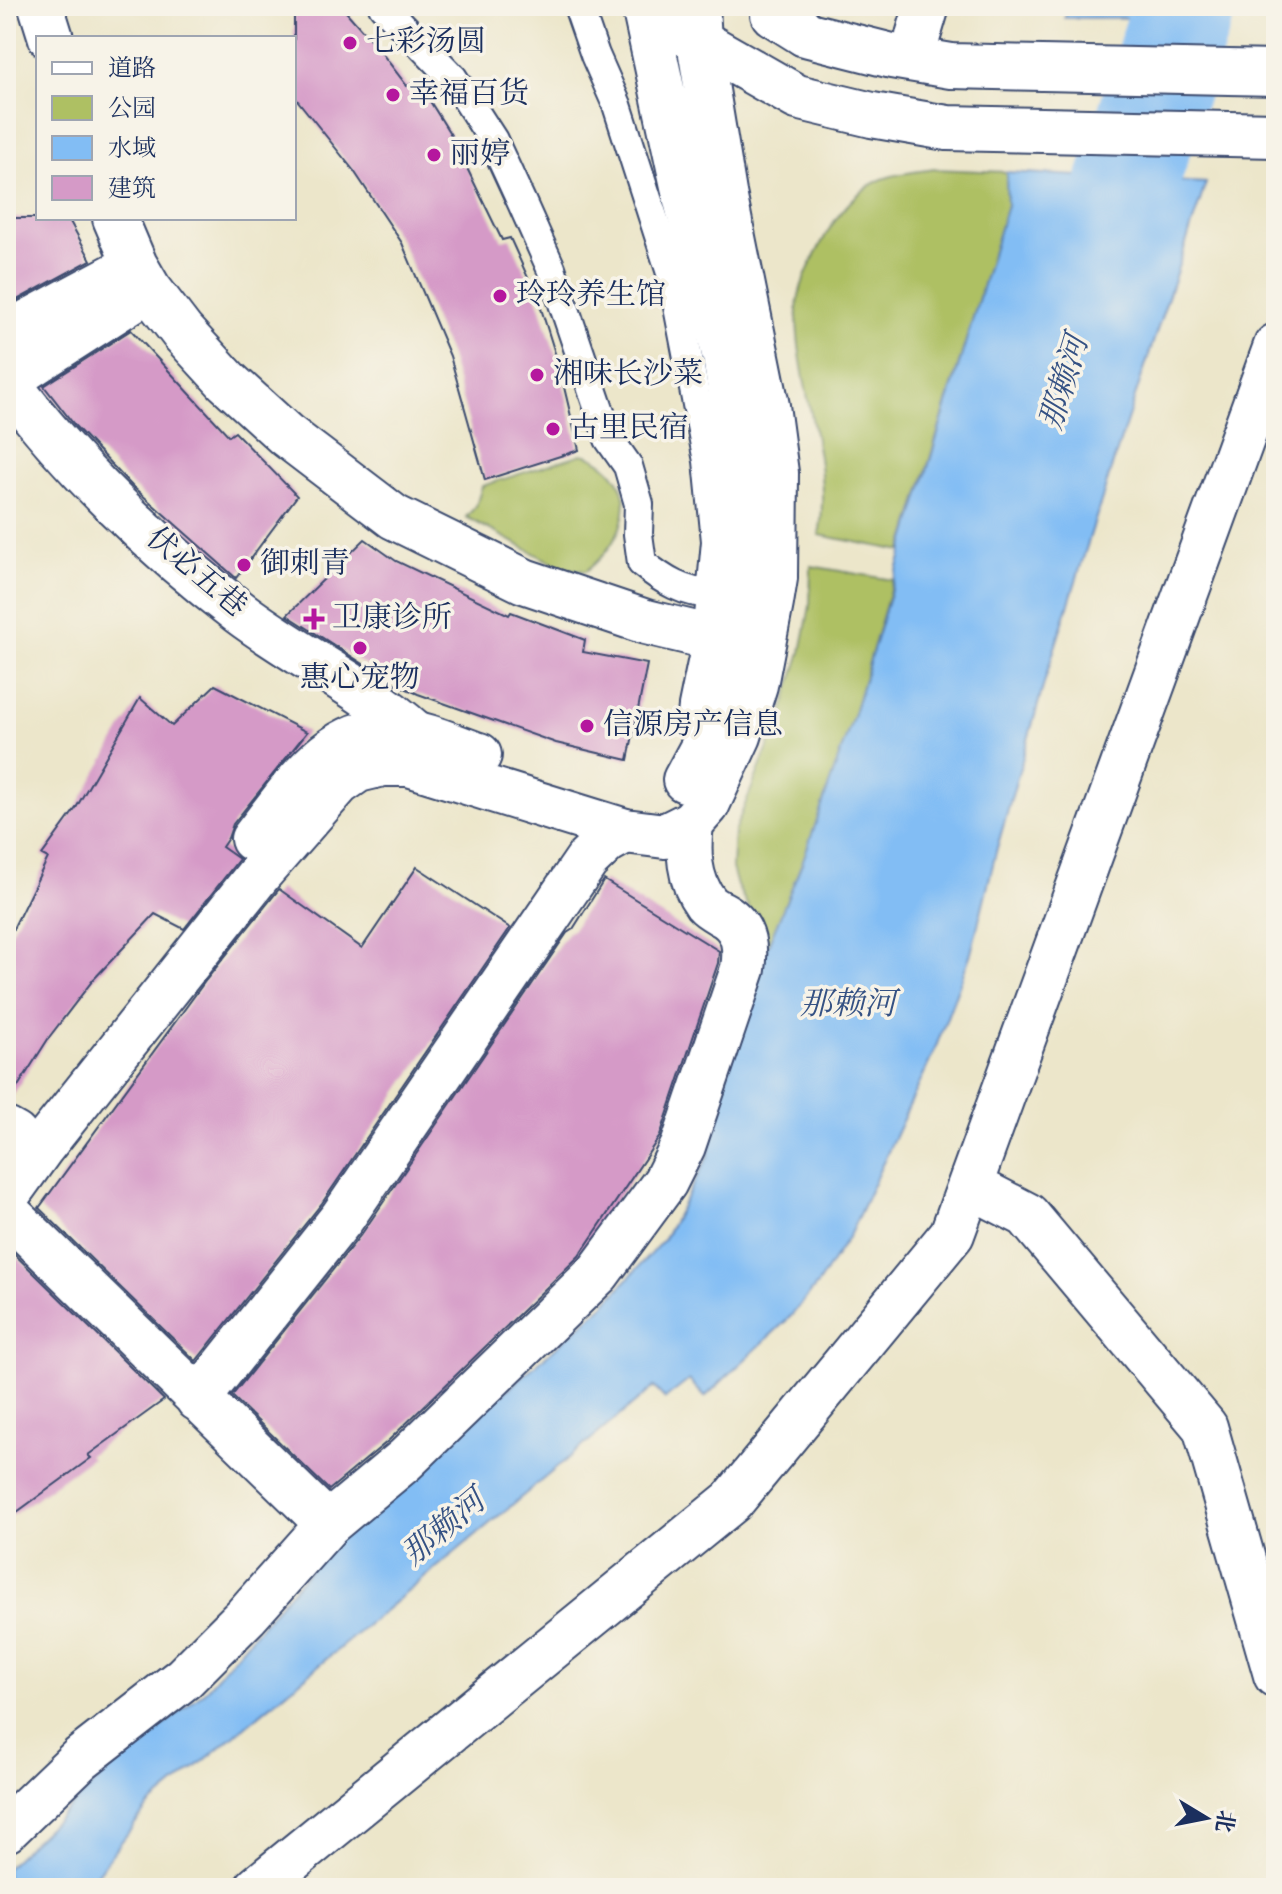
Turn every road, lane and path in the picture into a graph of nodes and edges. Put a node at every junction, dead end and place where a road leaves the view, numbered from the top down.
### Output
1 (41, 6) edge
2 (383, 6) edge
3 (578, 6) edge
4 (644, 6) edge
5 (760, 6) edge
6 (793, 20) edge
7 (698, 24) edge
8 (50, 36) edge
9 (1276, 73) edge
10 (1276, 135) edge
11 (116, 220) edge
12 (142, 277) junction
13 (6, 334) edge
14 (1276, 346) edge
15 (6, 381) edge
16 (712, 594) junction
17 (692, 633) dead end
18 (415, 733) junction
19 (706, 741) junction
20 (691, 823) junction
21 (625, 831) junction
22 (9, 1137) edge
23 (971, 1186) junction
24 (6, 1197) edge
25 (6, 1211) edge
26 (198, 1399) junction
27 (328, 1524) junction
28 (1276, 1675) edge
29 (6, 1830) edge
30 (257, 1888) edge

1 - 8 street
2 - 16 lane
3 - 16 lane
4 - 7 street
4 - 19 street
5 - 6 street
6 - 9 street
7 - 10 street
7 - 20 street
11 - 12 street
12 - 13 street
12 - 15 street
12 - 17 street
14 - 23 street
15 - 18 street, 伏必五巷
16 - 19 lane
18 - 19 street
18 - 22 street
20 - 21 street
20 - 27 street
21 - 24 street
21 - 26 street
23 - 28 street
23 - 30 street
25 - 26 street
26 - 27 street
27 - 29 street

